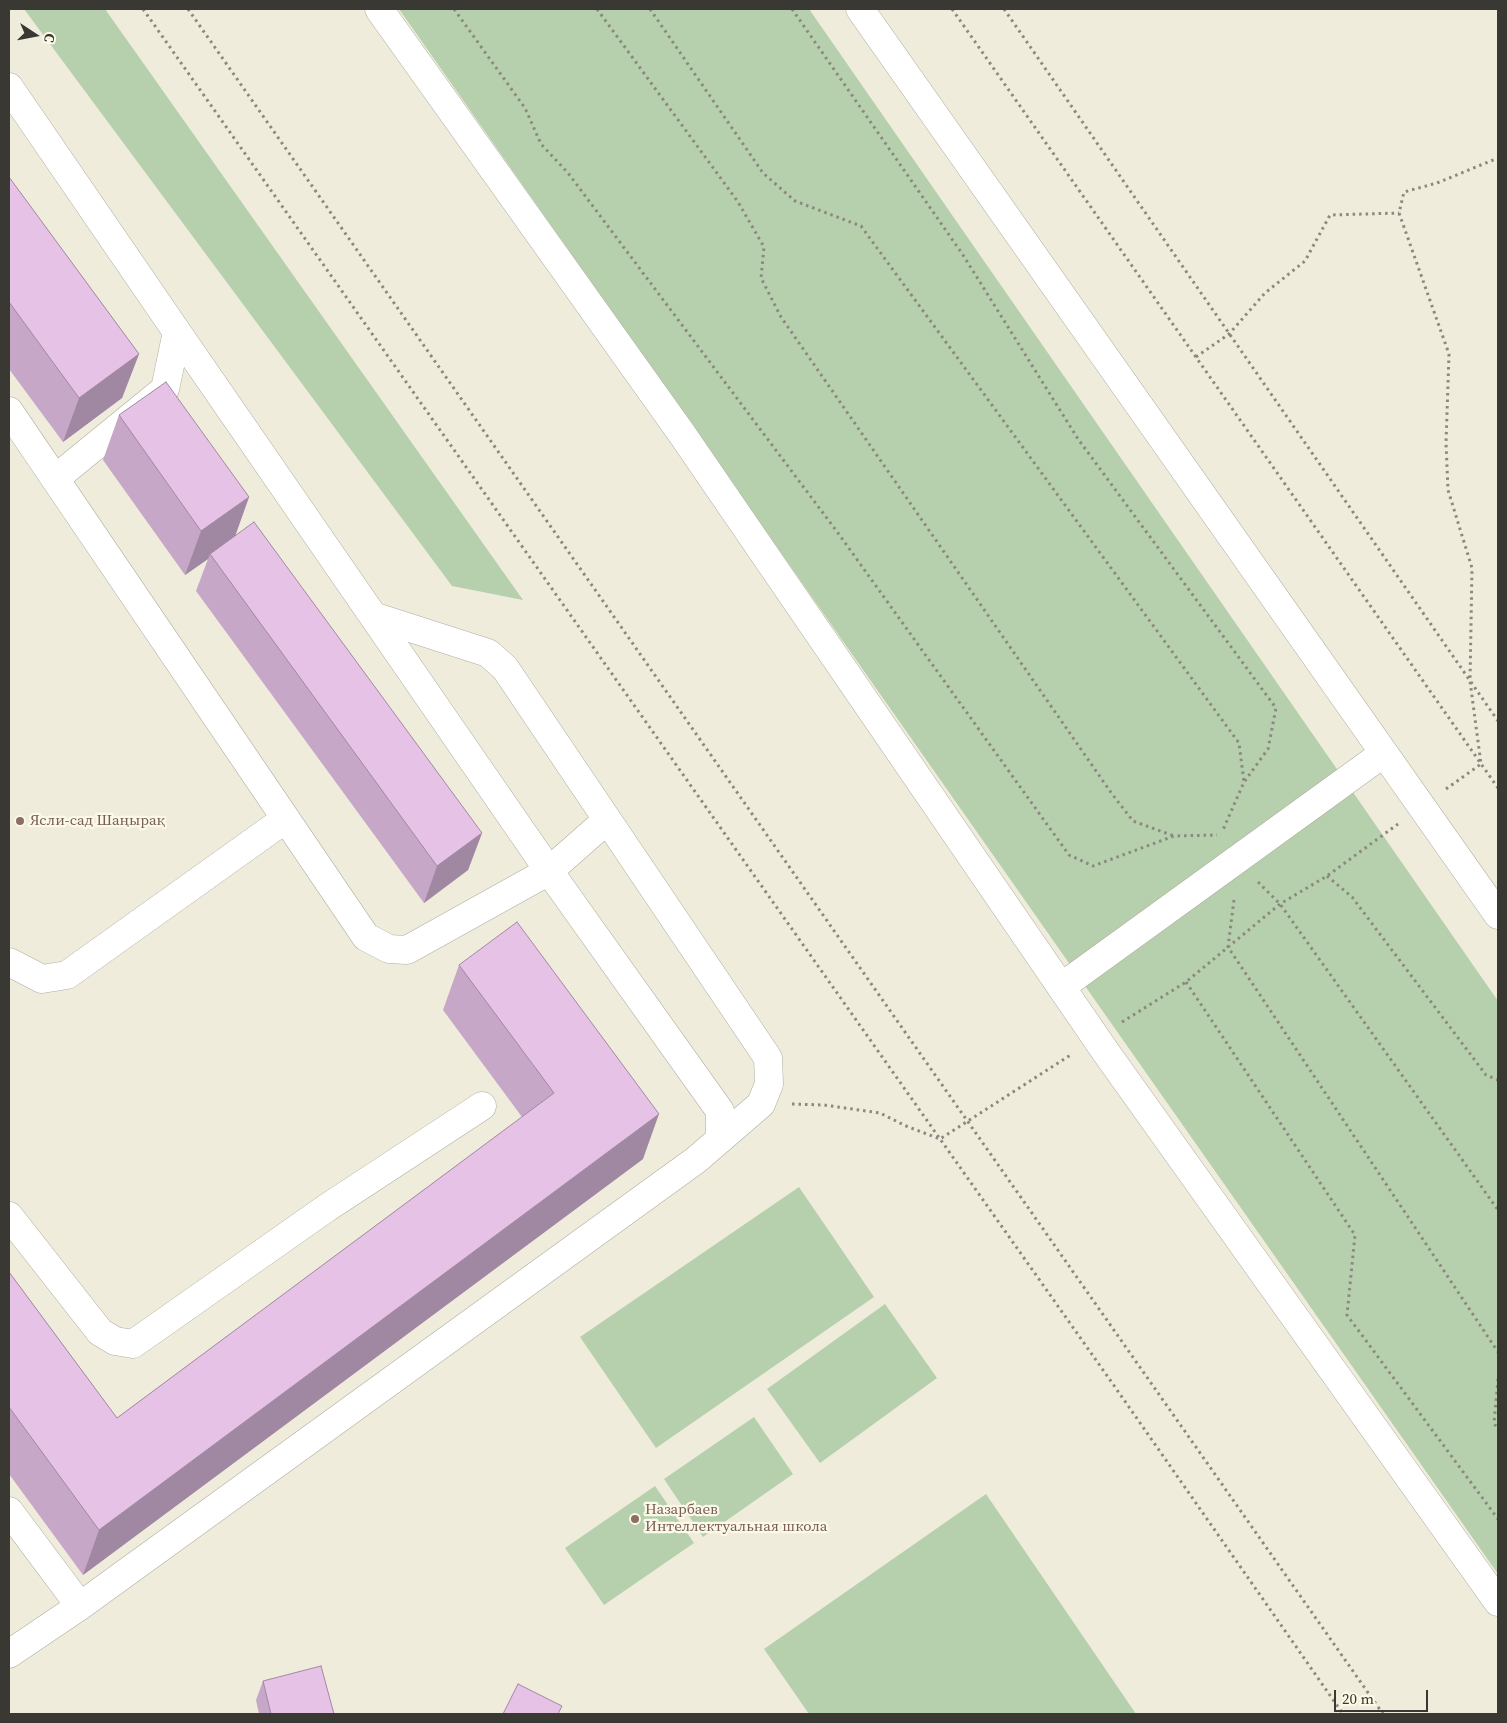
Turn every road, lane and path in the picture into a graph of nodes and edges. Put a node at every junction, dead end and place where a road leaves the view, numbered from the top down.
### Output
1 (143, 9) edge
2 (188, 9) edge
3 (379, 9) edge
4 (454, 9) edge
5 (597, 9) edge
6 (650, 9) edge
7 (792, 9) edge
8 (860, 9) edge
9 (952, 9) edge
10 (1004, 9) edge
11 (9, 87) edge
12 (1498, 158) edge
13 (1399, 213) junction
14 (178, 332) junction
15 (1230, 334) junction
16 (1196, 357) junction
17 (9, 411) edge
18 (56, 478) junction
19 (373, 616) junction
20 (1470, 681) junction
21 (1498, 721) edge
22 (1384, 753) junction
23 (1481, 764) junction
24 (1244, 782) junction
25 (1498, 788) edge
26 (1422, 807) junction
27 (284, 820) junction
28 (607, 820) junction
29 (1174, 836) junction
30 (1238, 861) junction
31 (549, 871) junction
32 (1327, 876) junction
33 (1280, 904) junction
34 (1498, 915) edge
35 (1228, 948) junction
36 (9, 962) edge
37 (1186, 982) junction
38 (1061, 986) junction
39 (1097, 1038) junction
40 (1498, 1080) edge
41 (761, 1104) junction
42 (482, 1106) dead end
43 (967, 1120) junction
44 (720, 1138) junction
45 (940, 1139) junction
46 (1498, 1210) edge
47 (9, 1216) edge
48 (1498, 1352) edge
49 (1498, 1379) edge
50 (1498, 1430) edge
51 (9, 1511) edge
52 (1498, 1519) edge
53 (1498, 1602) edge
54 (80, 1606) junction
55 (9, 1654) edge
56 (1343, 1714) edge
57 (1384, 1714) edge

1 - 45 path
2 - 43 path
3 - 38 main road
4 - 29 path
5 - 29 path
6 - 24 path
7 - 24 path
8 - 22 main road
9 - 16 path
10 - 15 path
11 - 14 main road
12 - 13 path
13 - 15 path
13 - 20 path
14 - 18 main road
14 - 19 main road
15 - 16 path
15 - 20 path
16 - 23 path
17 - 18 main road
18 - 27 main road
19 - 28 main road
19 - 31 main road
20 - 21 path
20 - 23 path
22 - 26 main road
22 - 30 main road
23 - 25 path
23 - 26 path
24 - 29 path
26 - 32 path
26 - 34 main road
27 - 31 main road
27 - 36 main road
28 - 31 main road
28 - 41 main road
30 - 33 path
30 - 35 path
30 - 38 main road
31 - 44 main road
32 - 33 path
32 - 40 path
33 - 35 path
33 - 46 path
35 - 37 path
35 - 48 path
37 - 39 path
37 - 52 path
38 - 39 main road
39 - 43 path
39 - 53 main road
41 - 44 main road
41 - 45 path
42 - 47 main road
43 - 45 path
43 - 57 path
44 - 54 main road
45 - 56 path
49 - 50 path
51 - 54 main road
54 - 55 main road

